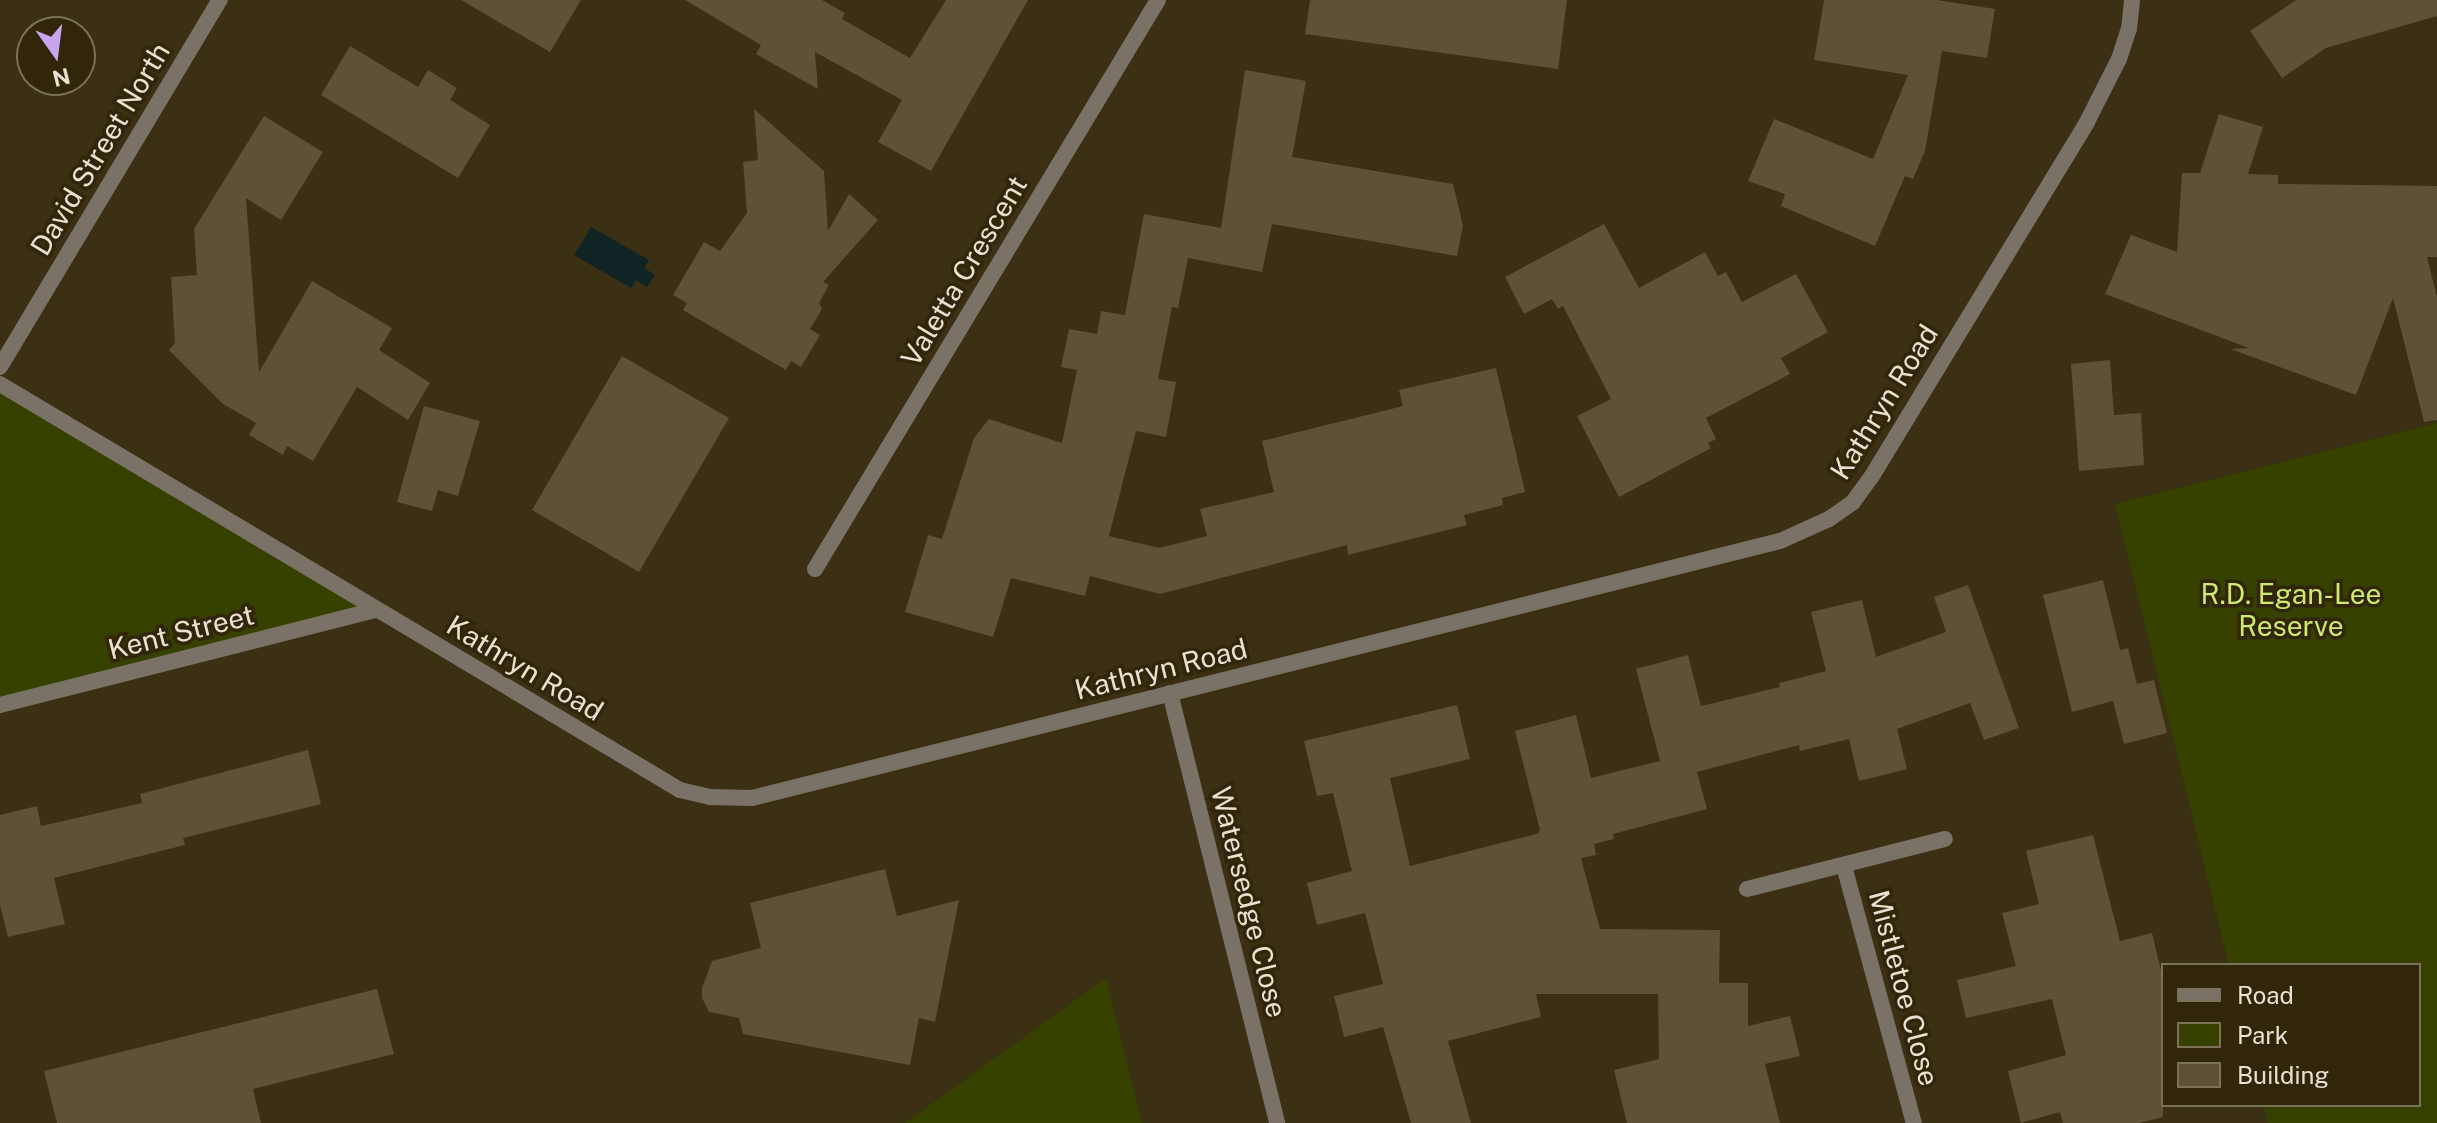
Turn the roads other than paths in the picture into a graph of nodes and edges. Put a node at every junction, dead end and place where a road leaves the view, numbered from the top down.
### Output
1 (220, 0) edge
2 (1158, 0) edge
3 (2132, 0) edge
4 (0, 367) edge
5 (0, 384) edge
6 (815, 569) dead end
7 (375, 610) junction
8 (1170, 693) junction
9 (0, 705) edge
10 (1945, 839) dead end
11 (1844, 866) junction
12 (1747, 889) dead end
13 (1277, 1123) edge
14 (1914, 1123) edge

1 - 4 street, David Street North
2 - 6 street, Valetta Crescent
3 - 8 street, Kathryn Road
5 - 7 street, Kathryn Road
7 - 8 street, Kathryn Road
7 - 9 street, Kent Street
8 - 13 street, Watersedge Close
10 - 11 street, Mistletoe Close
11 - 12 street, Mistletoe Close
11 - 14 street, Mistletoe Close

